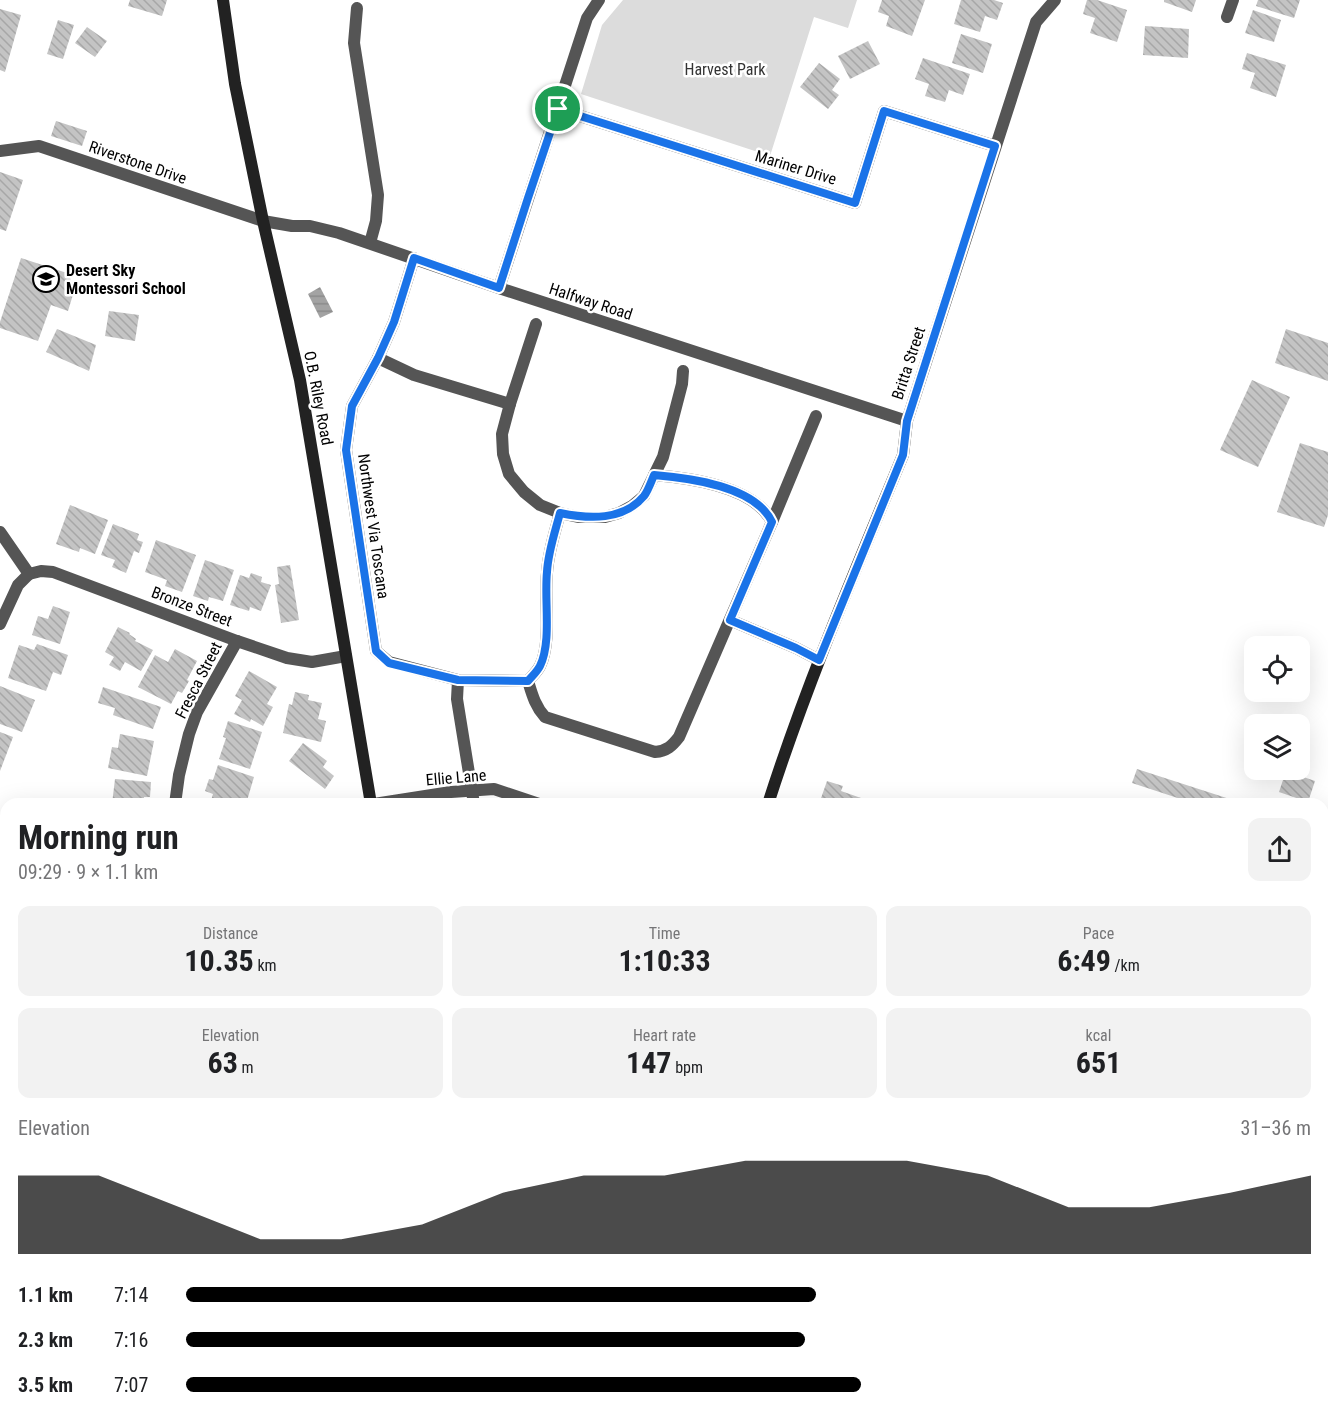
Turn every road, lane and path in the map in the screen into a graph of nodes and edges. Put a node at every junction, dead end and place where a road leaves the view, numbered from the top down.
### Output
1 (223, 0) edge
2 (599, 0) edge
3 (1055, 0) edge
4 (1233, 0) edge
5 (357, 8) dead end
6 (1227, 17) dead end
7 (558, 109) junction
8 (995, 146) junction
9 (0, 151) edge
10 (263, 221) junction
11 (370, 243) junction
12 (414, 258) junction
13 (499, 288) junction
14 (536, 324) dead end
15 (378, 358) junction
16 (684, 370) dead end
17 (510, 404) junction
18 (816, 416) dead end
19 (907, 421) junction
20 (654, 475) junction
21 (560, 513) junction
22 (772, 522) junction
23 (0, 532) edge
24 (29, 574) junction
25 (730, 620) junction
26 (0, 624) edge
27 (237, 641) junction
28 (346, 656) junction
29 (819, 660) junction
30 (458, 680) junction
31 (528, 681) junction
32 (472, 790) junction
33 (176, 798) edge
34 (371, 798) edge
35 (412, 798) edge
36 (473, 798) edge
37 (521, 798) edge
38 (770, 798) edge

1 - 10 street, O.B. Riley Road
2 - 7 street
3 - 8 street, Britta Street
4 - 6 street
5 - 11 street
7 - 8 street, Mariner Drive
7 - 13 street
8 - 19 street, Britta Street
9 - 10 street, Riverstone Drive
10 - 11 street, Halfway Road
10 - 28 street, O.B. Riley Road
11 - 12 street, Halfway Road
12 - 13 street, Halfway Road
12 - 15 street, Northwest Via Toscana
13 - 19 street, Halfway Road
14 - 17 street
15 - 17 street
15 - 30 street, Northwest Via Toscana
16 - 20 street
17 - 21 street
18 - 22 street
19 - 29 street, Britta Street
20 - 21 street
20 - 22 street
21 - 31 street
22 - 25 street
23 - 24 street
24 - 26 street
24 - 27 street, Bronze Street
25 - 29 street
25 - 31 street
27 - 28 street, Bronze Street
27 - 33 street, Fresca Street
28 - 34 street, O.B. Riley Road
29 - 38 street, Britta Street
30 - 31 street, Northwest Via Toscana
30 - 32 street
32 - 35 street, Ellie Lane
32 - 36 street
32 - 37 street, Ellie Lane

